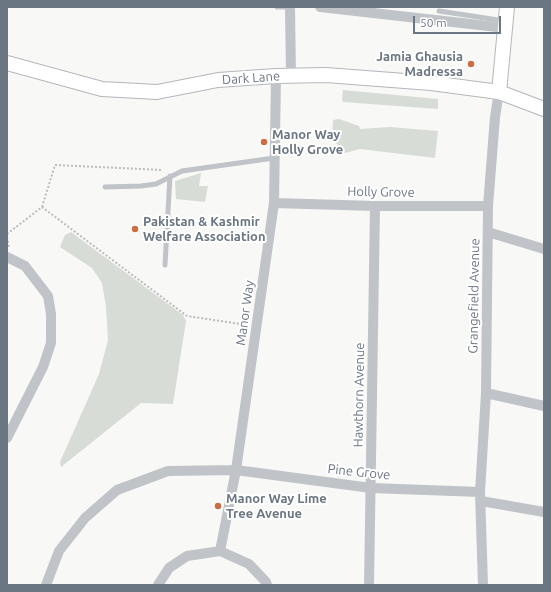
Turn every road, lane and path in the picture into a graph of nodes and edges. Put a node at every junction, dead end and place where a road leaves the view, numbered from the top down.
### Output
1 (277, 7) edge
2 (290, 7) edge
3 (320, 7) edge
4 (508, 7) edge
5 (439, 11) dead end
6 (506, 25) junction
7 (7, 63) edge
8 (276, 76) junction
9 (291, 76) junction
10 (500, 92) junction
11 (544, 109) edge
12 (274, 158) junction
13 (182, 171) junction
14 (170, 176) junction
15 (105, 187) dead end
16 (274, 202) junction
17 (375, 206) junction
18 (488, 206) junction
19 (42, 207) junction
20 (488, 232) junction
21 (7, 234) edge
22 (544, 249) edge
23 (7, 257) edge
24 (165, 266) dead end
25 (256, 326) junction
26 (486, 393) junction
27 (544, 406) edge
28 (7, 438) edge
29 (236, 470) junction
30 (371, 488) junction
31 (480, 496) junction
32 (544, 512) edge
33 (220, 551) junction
34 (46, 585) edge
35 (158, 585) edge
36 (267, 585) edge
37 (369, 585) edge
38 (483, 585) edge

1 - 2 lane
2 - 9 street
3 - 6 street
4 - 6 street
5 - 6 lane
6 - 10 street
7 - 8 street, Dark Lane
8 - 9 street, Dark Lane
8 - 12 street, Manor Way
9 - 10 street, Dark Lane
10 - 11 street, Dark Lane
10 - 18 street, Grangefield Avenue
12 - 13 lane
12 - 16 street, Manor Way
13 - 14 lane
13 - 19 path
14 - 15 lane
14 - 24 lane
16 - 17 street, Holly Grove
16 - 25 street, Manor Way
17 - 18 street, Holly Grove
17 - 30 street, Hawthorn Avenue
18 - 20 street, Grangefield Avenue
19 - 21 path
19 - 25 path
20 - 22 street
20 - 26 street, Grangefield Avenue
23 - 28 street
25 - 29 street, Manor Way
26 - 27 street
26 - 31 street, Grangefield Avenue
29 - 30 street, Pine Grove
29 - 33 street, Manor Way
29 - 34 street, Pine Grove
30 - 31 street, Pine Grove
30 - 37 street, Hawthorn Avenue
31 - 32 street, Pine Grove
31 - 38 street, Grangefield Avenue
33 - 35 street
33 - 36 street

